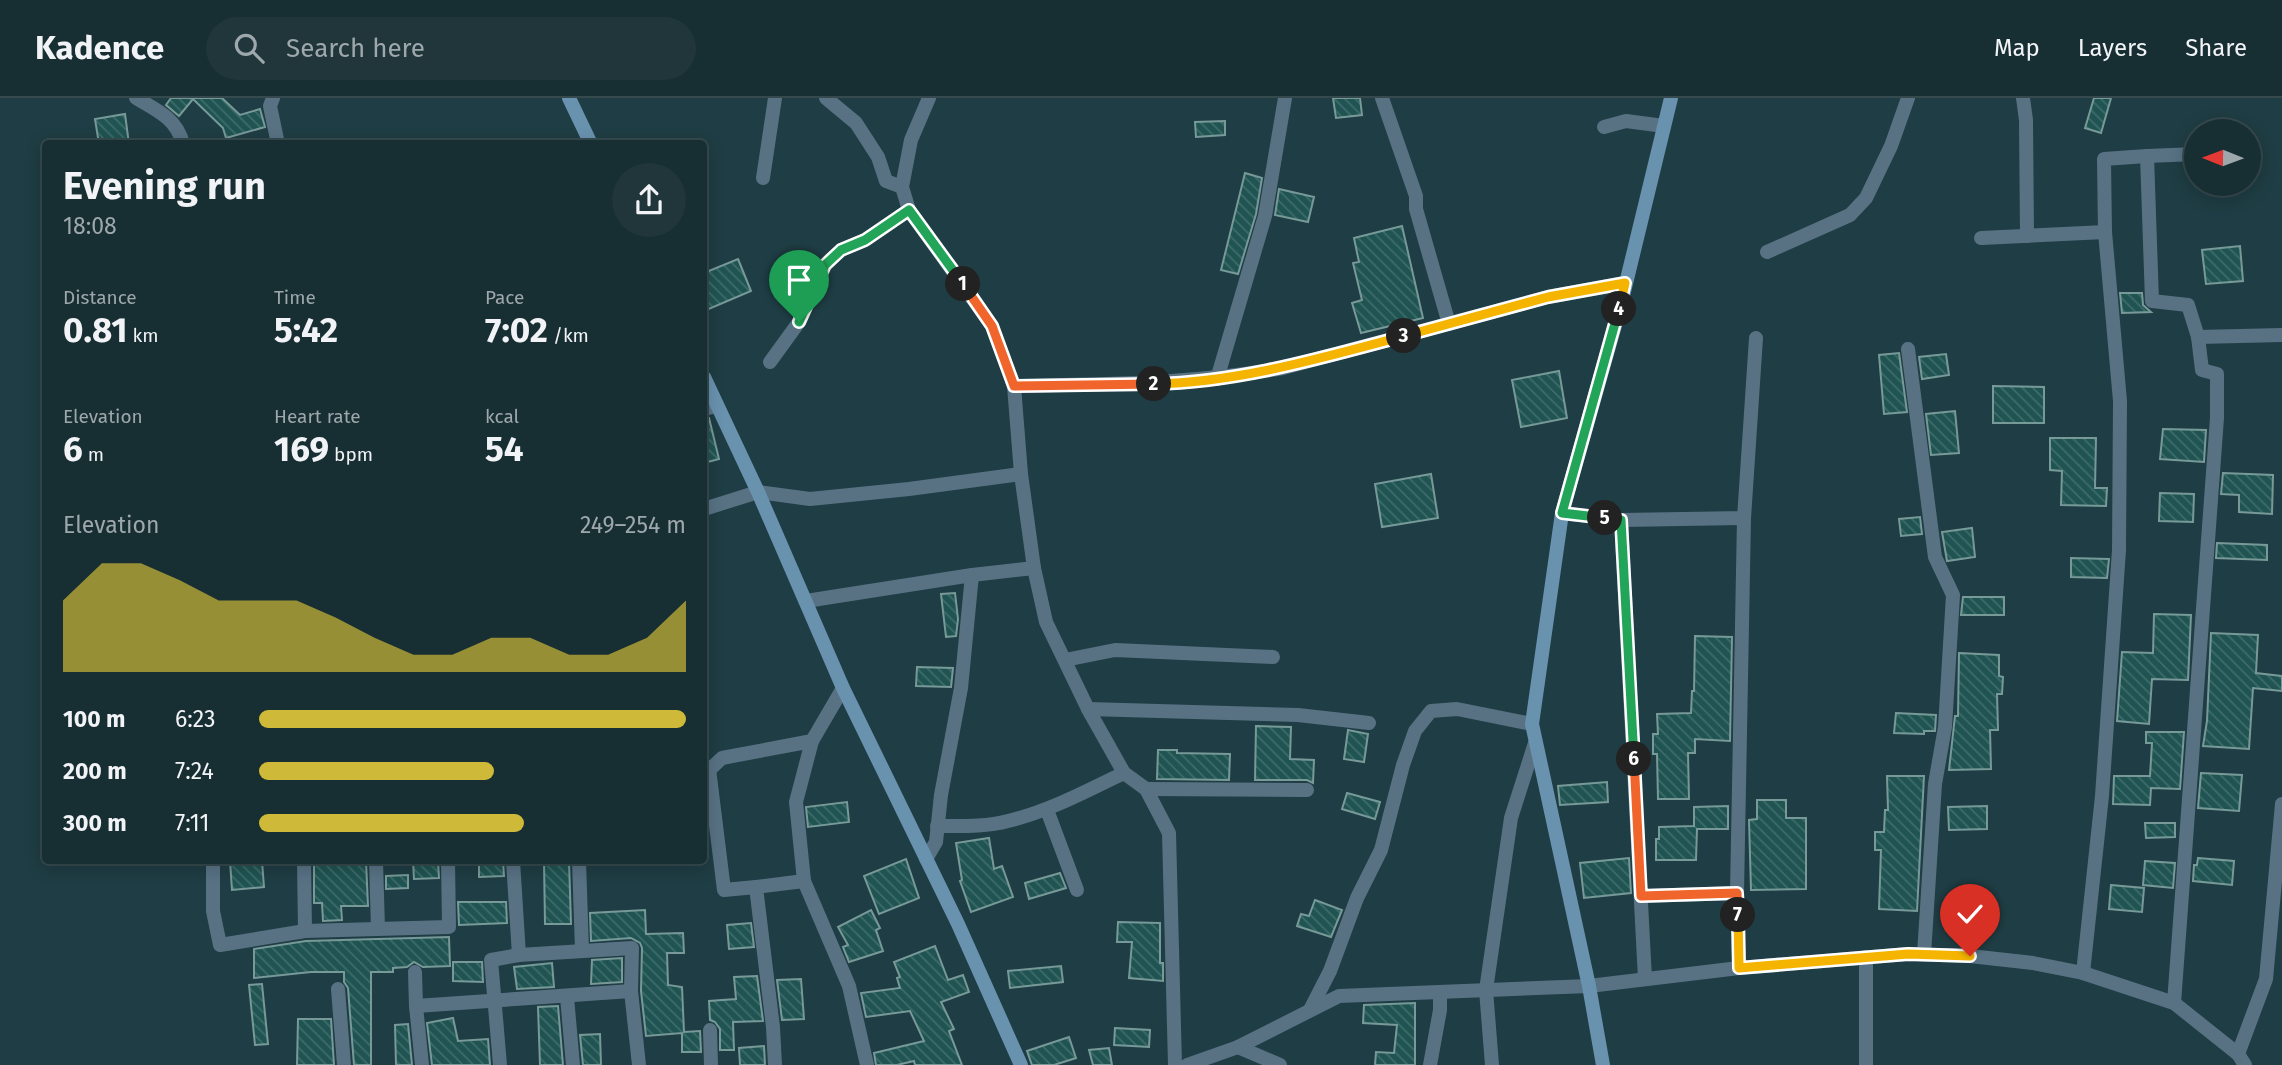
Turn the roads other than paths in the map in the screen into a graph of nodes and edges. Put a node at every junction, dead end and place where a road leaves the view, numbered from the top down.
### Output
1 (136, 98) edge
2 (272, 98) edge
3 (569, 98) edge
4 (775, 98) edge
5 (825, 98) edge
6 (929, 98) edge
7 (1285, 98) edge
8 (1382, 98) edge
9 (1671, 98) edge
10 (1908, 98) edge
11 (2023, 98) edge
12 (1664, 126) junction
13 (1604, 127) dead end
14 (182, 140) edge
15 (277, 140) edge
16 (589, 140) edge
17 (2184, 154) edge
18 (2147, 156) junction
19 (763, 178) dead end
20 (902, 187) junction
21 (909, 210) junction
22 (2105, 232) junction
23 (2027, 236) junction
24 (1981, 238) dead end
25 (1768, 252) dead end
26 (1625, 283) junction
27 (1449, 324) junction
28 (2282, 335) edge
29 (2198, 337) junction
30 (1756, 338) dead end
31 (1908, 349) dead end
32 (771, 362) dead end
33 (1217, 379) junction
34 (1014, 386) junction
35 (710, 407) edge
36 (1021, 474) junction
37 (758, 492) junction
38 (707, 508) edge
39 (1562, 513) junction
40 (1744, 518) junction
41 (1621, 520) junction
42 (1034, 568) junction
43 (972, 575) junction
44 (806, 601) junction
45 (1273, 657) dead end
46 (1065, 660) junction
47 (843, 688) junction
48 (1088, 709) junction
49 (1369, 723) dead end
50 (1532, 724) junction
51 (812, 741) junction
52 (1535, 743) junction
53 (707, 771) edge
54 (1124, 773) junction
55 (707, 779) edge
56 (1146, 789) junction
57 (1307, 790) dead end
58 (2282, 804) edge
59 (1047, 810) junction
60 (937, 826) junction
61 (926, 859) junction
62 (213, 864) edge
63 (304, 864) edge
64 (376, 864) edge
65 (448, 864) edge
66 (513, 864) edge
67 (579, 864) edge
68 (804, 881) junction
69 (756, 887) junction
70 (1077, 890) dead end
71 (1737, 893) junction
72 (1641, 896) junction
73 (377, 929) junction
74 (306, 931) junction
75 (582, 950) junction
76 (1924, 954) junction
77 (519, 955) junction
78 (1866, 957) junction
79 (1739, 968) junction
80 (415, 972) dead end
81 (2083, 973) junction
82 (1645, 979) junction
83 (1589, 986) junction
84 (338, 989) dead end
85 (1486, 990) junction
86 (631, 991) junction
87 (1440, 992) junction
88 (567, 997) junction
89 (494, 1002) junction
90 (2174, 1003) junction
91 (416, 1006) junction
92 (1311, 1010) junction
93 (710, 1030) dead end
94 (1238, 1047) junction
95 (2241, 1059) edge
96 (344, 1065) edge
97 (422, 1065) edge
98 (500, 1065) edge
99 (573, 1065) edge
100 (639, 1065) edge
101 (711, 1065) edge
102 (775, 1065) edge
103 (867, 1065) edge
104 (1021, 1065) edge
105 (1175, 1065) edge
106 (1187, 1065) edge
107 (1280, 1065) edge
108 (1430, 1065) edge
109 (1492, 1065) edge
110 (1603, 1065) edge
111 (1866, 1065) edge

1 - 14 street
2 - 15 street
3 - 16 main road
4 - 19 street
5 - 20 street
6 - 20 street
7 - 33 street
8 - 27 street
9 - 12 main road
10 - 25 street
11 - 23 street
12 - 13 street
12 - 26 main road
17 - 18 street
18 - 22 street
18 - 29 street
20 - 21 street
21 - 32 street
21 - 34 street
22 - 23 street
22 - 81 street
23 - 24 street
26 - 27 street
26 - 39 main road
27 - 33 street
28 - 29 street
29 - 90 street
30 - 40 street
31 - 76 street
33 - 34 street
34 - 36 street
35 - 37 main road
36 - 37 street
36 - 42 street
37 - 38 street
37 - 44 main road
39 - 41 street
39 - 50 main road
40 - 41 street
40 - 71 street
41 - 72 street
42 - 43 street
42 - 46 street
43 - 44 street
43 - 60 street
44 - 47 main road
45 - 46 street
46 - 48 street
47 - 51 street
47 - 61 main road
48 - 49 street
48 - 54 street
50 - 52 main road
50 - 92 street
51 - 53 street
51 - 68 street
52 - 83 main road
52 - 85 street
54 - 56 street
54 - 59 street
55 - 69 street
56 - 57 street
56 - 105 street
58 - 95 street
59 - 60 street
59 - 70 street
60 - 61 street
61 - 104 main road
62 - 74 street
63 - 74 street
64 - 73 street
65 - 73 street
66 - 77 street
67 - 75 street
68 - 69 street
68 - 103 street
69 - 102 street
71 - 72 street
71 - 79 street
72 - 82 street
73 - 74 street
75 - 77 street
75 - 86 street
76 - 78 street
76 - 81 street
77 - 89 street
78 - 79 street
78 - 111 street
79 - 82 street
80 - 91 street
81 - 90 street
82 - 83 street
83 - 85 street
83 - 110 main road
84 - 96 street
85 - 87 street
85 - 109 street
86 - 88 street
86 - 100 street
87 - 92 street
87 - 108 street
88 - 89 street
88 - 99 street
89 - 91 street
89 - 98 street
90 - 95 street
91 - 97 street
92 - 94 street
93 - 101 street
94 - 106 street
94 - 107 street

